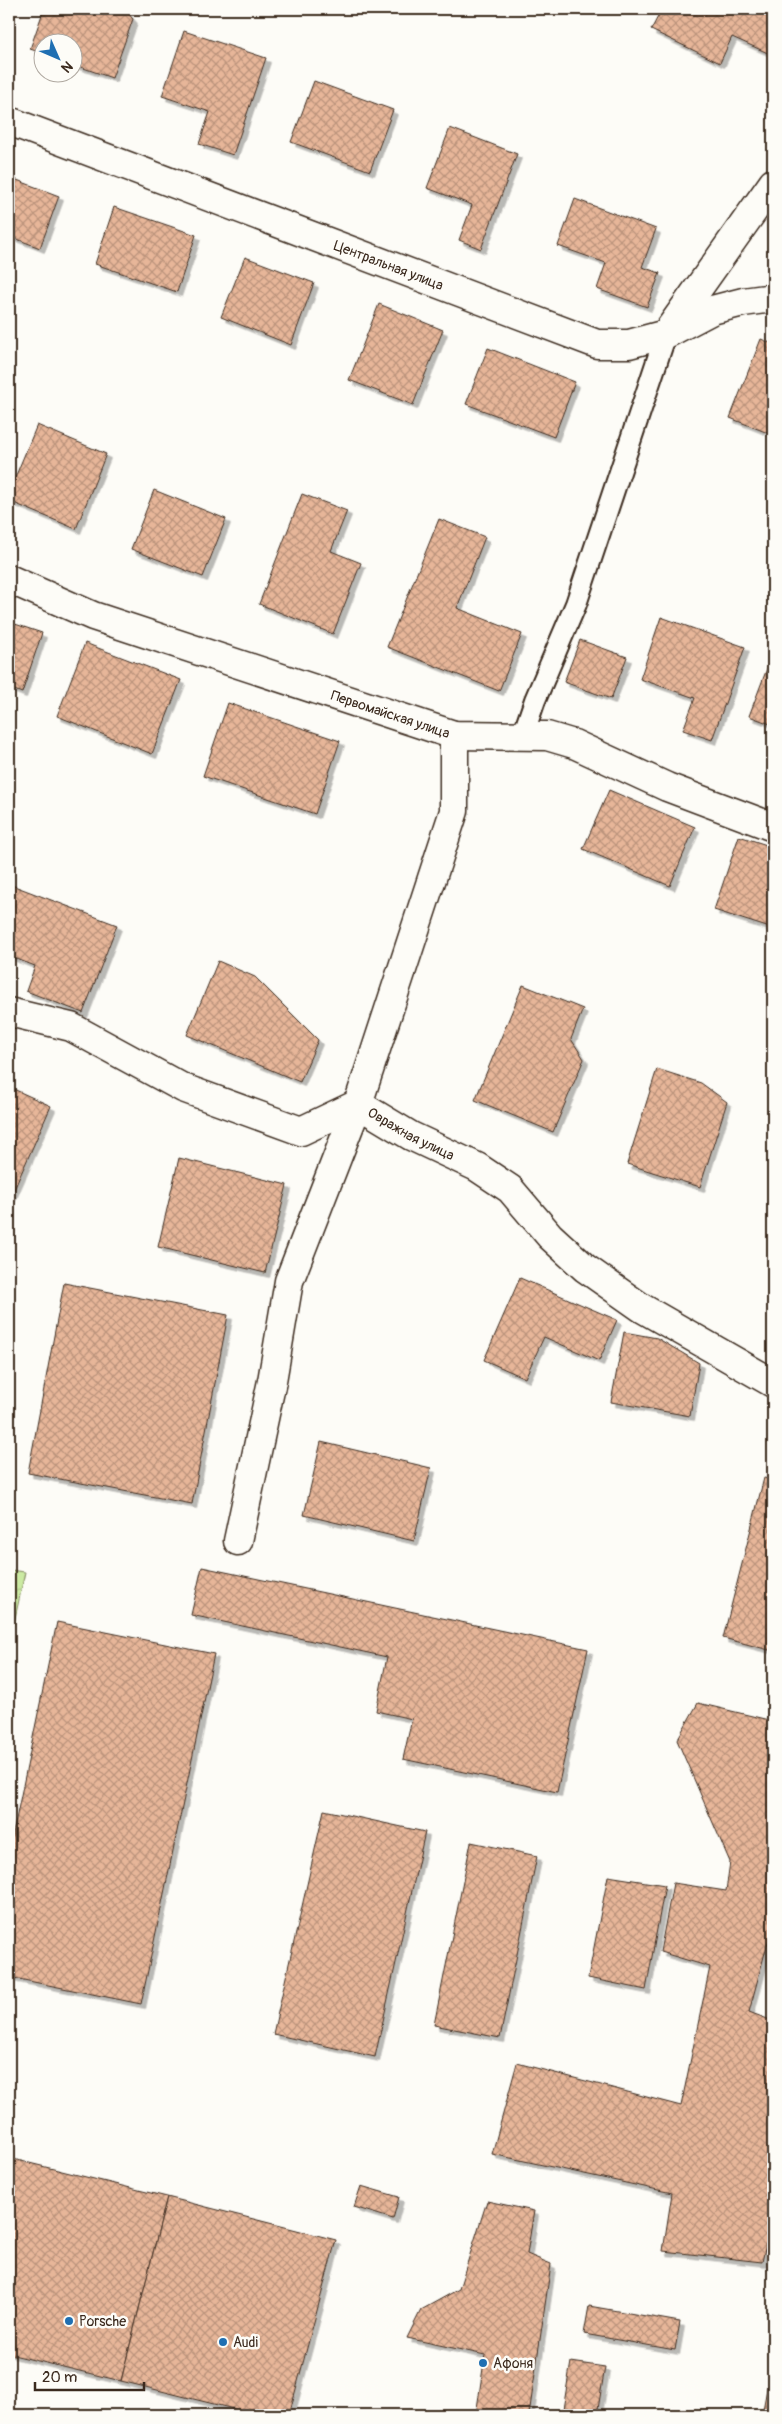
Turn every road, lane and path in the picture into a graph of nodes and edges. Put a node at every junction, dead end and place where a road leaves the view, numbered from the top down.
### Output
1 (9, 121) edge
2 (773, 183) edge
3 (773, 298) edge
4 (666, 334) junction
5 (9, 579) edge
6 (454, 735) junction
7 (523, 735) junction
8 (773, 827) edge
9 (9, 1012) edge
10 (358, 1104) junction
11 (773, 1382) edge
12 (238, 1541) dead end

1 - 4 street, Центральная улица
2 - 4 street
3 - 4 street, Центральная улица
4 - 7 lane
5 - 6 street, Первомайская улица
6 - 7 street, Первомайская улица
6 - 10 street
7 - 8 street, Первомайская улица
9 - 10 street, Овражная улица
10 - 11 street, Овражная улица
10 - 12 street

